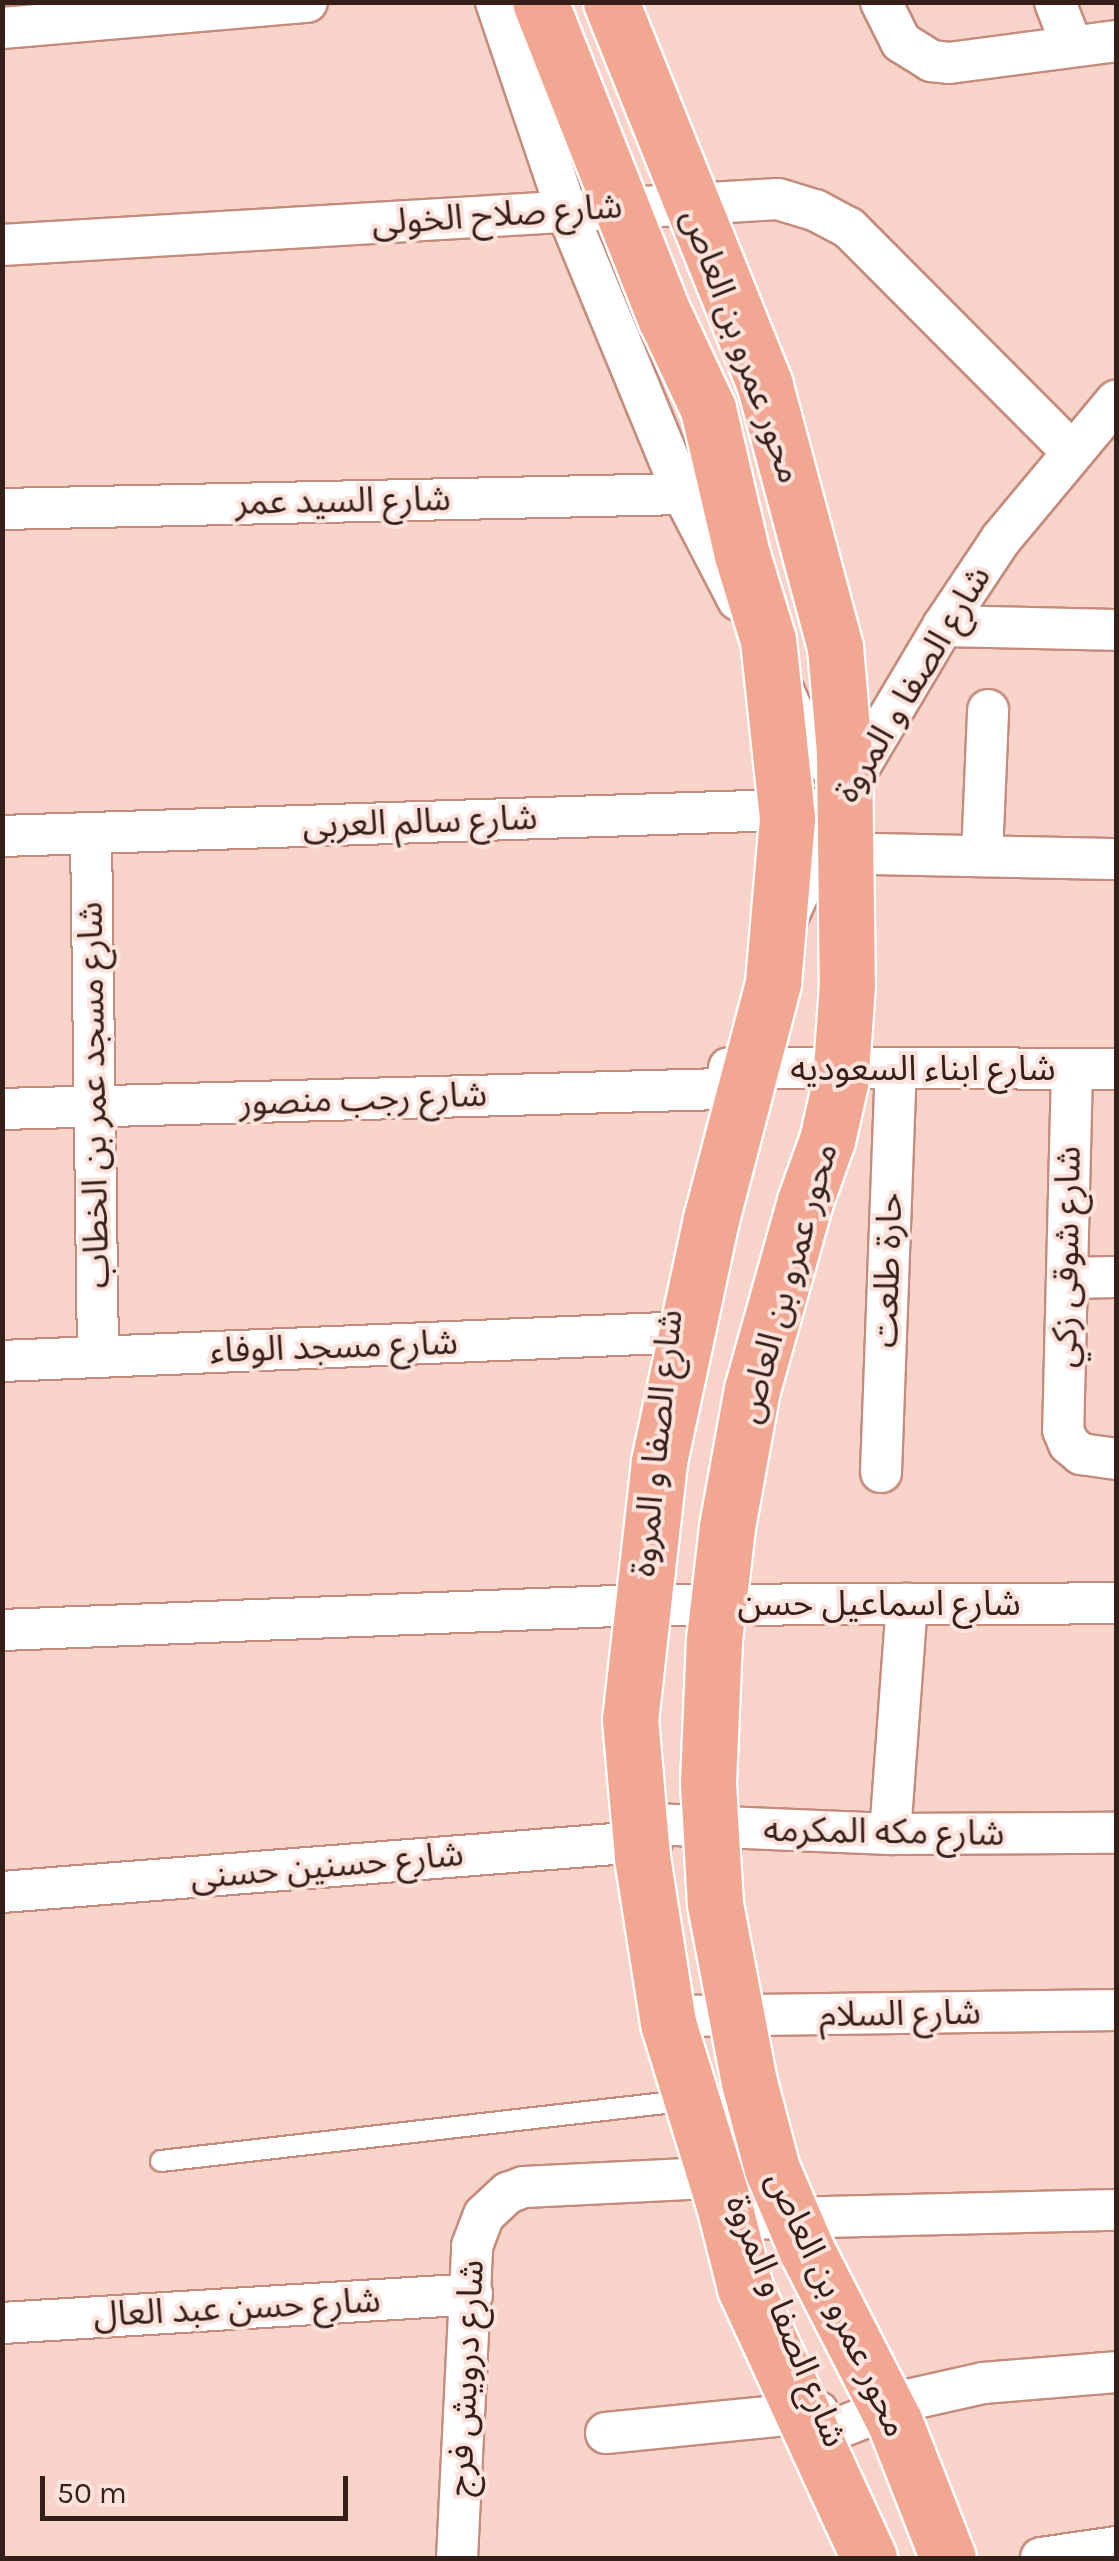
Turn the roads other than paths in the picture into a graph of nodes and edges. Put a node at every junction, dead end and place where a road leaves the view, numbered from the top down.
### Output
1 (307, 2) edge
2 (496, 2) edge
3 (540, 2) edge
4 (611, 2) edge
5 (880, 2) edge
6 (1055, 2) edge
7 (2, 28) edge
8 (1116, 41) edge
9 (1072, 46) junction
10 (567, 212) junction
11 (2, 245) edge
12 (1116, 401) edge
13 (1072, 452) junction
14 (684, 494) junction
15 (2, 509) edge
16 (943, 626) junction
17 (1116, 630) edge
18 (988, 710) dead end
19 (842, 797) junction
20 (92, 834) junction
21 (2, 836) edge
22 (816, 854) junction
23 (982, 856) junction
24 (1116, 859) edge
25 (896, 1068) junction
26 (1072, 1069) junction
27 (1116, 1069) edge
28 (726, 1079) junction
29 (94, 1106) junction
30 (2, 1109) edge
31 (1116, 1277) edge
32 (1067, 1278) junction
33 (665, 1333) junction
34 (98, 1357) junction
35 (2, 1362) edge
36 (1116, 1459) edge
37 (881, 1472) dead end
38 (1116, 1603) edge
39 (641, 1604) junction
40 (907, 1604) junction
41 (2, 1630) edge
42 (652, 1832) junction
43 (1116, 1833) edge
44 (890, 1834) junction
45 (2, 1892) edge
46 (1116, 2010) edge
47 (683, 2016) junction
48 (704, 2098) junction
49 (161, 2161) dead end
50 (729, 2177) junction
51 (1116, 2210) edge
52 (742, 2219) junction
53 (472, 2294) junction
54 (2, 2323) edge
55 (1116, 2372) edge
56 (822, 2422) junction
57 (606, 2433) dead end
58 (1116, 2547) edge
59 (457, 2558) edge
60 (869, 2558) edge
61 (892, 2558) edge
62 (948, 2558) edge
63 (1041, 2558) edge

1 - 7 street
2 - 10 street
3 - 60 main road, محور عمرو بن العاص, bridge
4 - 62 main road, محور عمرو بن العاص, bridge
5 - 9 street
6 - 9 street
8 - 9 street
10 - 11 street, شارع صلاح الخولى
10 - 13 street, شارع صلاح الخولى
10 - 14 street
12 - 13 street, شارع الصفا و المروة
13 - 16 street, شارع الصفا و المروة
14 - 15 street, شارع السيد عمر
14 - 19 street
16 - 17 street
16 - 19 street, شارع الصفا و المروة
18 - 23 street
19 - 20 street, شارع سالم العربى
19 - 22 street, شارع الصفا و المروة
20 - 21 street, شارع سالم العربى
20 - 29 street, شارع مسجد عمر بن الخطاب
22 - 23 street
22 - 28 street, شارع الصفا و المروة
23 - 24 street
25 - 26 street, شارع ابناء السعوديه
25 - 28 street, شارع ابناء السعوديه
25 - 37 street, حارة طلعت
26 - 27 street, شارع ابناء السعوديه
26 - 32 street, شارع شوقى زكي
28 - 29 street, شارع رجب منصور
28 - 33 street, شارع الصفا و المروة
29 - 30 street, شارع رجب منصور
29 - 34 street, شارع مسجد عمر بن الخطاب
31 - 32 street
32 - 36 street, شارع شوقى زكي
33 - 34 street, شارع مسجد الوفاء
33 - 39 street, شارع الصفا و المروة
34 - 35 street, شارع مسجد الوفاء
38 - 40 street, شارع اسماعيل حسن
39 - 40 street, شارع اسماعيل حسن
39 - 41 street, شارع اسماعيل حسن
39 - 42 street, شارع الصفا و المروة
40 - 44 street
42 - 44 street, شارع مكه المكرمه
42 - 45 street, شارع حسنين حسنى
42 - 47 street, شارع الصفا و المروة
43 - 44 street, شارع مكه المكرمه
46 - 47 street, شارع السلام
47 - 48 street, شارع الصفا و المروة
48 - 49 lane
48 - 50 street, شارع الصفا و المروة
50 - 52 street, شارع الصفا و المروة
50 - 53 street, شارع درويش فرج
51 - 52 street
52 - 56 street, شارع الصفا و المروة
53 - 54 street, شارع حسن عبد العال
53 - 59 street, شارع درويش فرج
55 - 56 street
56 - 57 street
56 - 61 street, شارع الصفا و المروة
58 - 63 street

